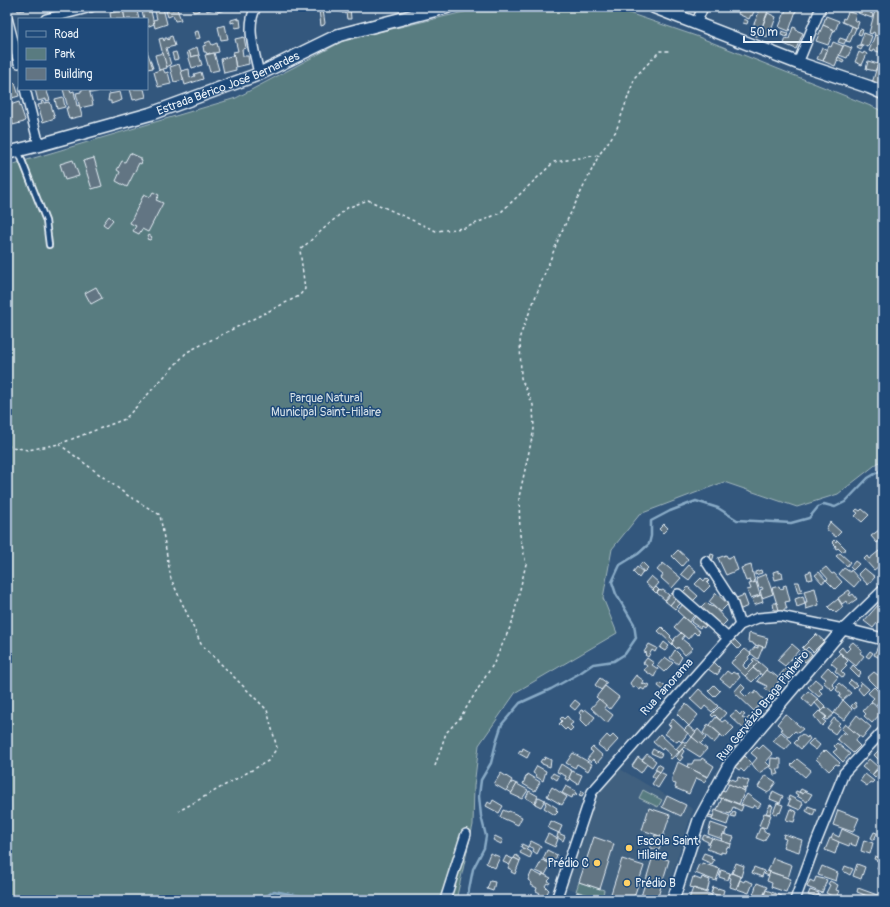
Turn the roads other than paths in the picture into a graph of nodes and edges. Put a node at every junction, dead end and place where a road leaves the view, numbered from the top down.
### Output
1 (91, 7) edge
2 (256, 7) edge
3 (447, 7) edge
4 (654, 7) edge
5 (703, 7) edge
6 (821, 7) edge
7 (7, 18) edge
8 (50, 18) edge
9 (696, 24) junction
10 (12, 28) edge
11 (18, 58) edge
12 (798, 63) junction
13 (259, 74) junction
14 (25, 90) edge
15 (883, 93) edge
16 (39, 145) junction
17 (13, 152) edge
18 (49, 245) dead end
19 (706, 561) dead end
20 (883, 590) edge
21 (678, 594) dead end
22 (740, 625) junction
23 (843, 629) junction
24 (728, 638) junction
25 (883, 639) edge
26 (883, 731) edge
27 (466, 834) dead end
28 (445, 900) edge
29 (556, 900) edge
30 (673, 900) edge
31 (796, 900) edge

1 - 8 street
2 - 13 street
3 - 13 main road, Estrada Bérico José Bernardes
4 - 9 main road
5 - 9 street
6 - 12 street
7 - 10 street
9 - 12 main road
10 - 11 street
12 - 15 main road
13 - 16 main road, Estrada Bérico José Bernardes
14 - 16 street
16 - 17 main road, Estrada Bérico José Bernardes
17 - 18 lane
19 - 22 street
20 - 23 street, Rua Gervázio Braga Pinheiro
21 - 24 street
22 - 23 street, Rua Panorama
22 - 24 street, Rua Panorama
23 - 25 street, Rua Panorama
23 - 30 street, Rua Gervázio Braga Pinheiro
24 - 29 street, Rua Panorama
26 - 31 street
27 - 28 street

